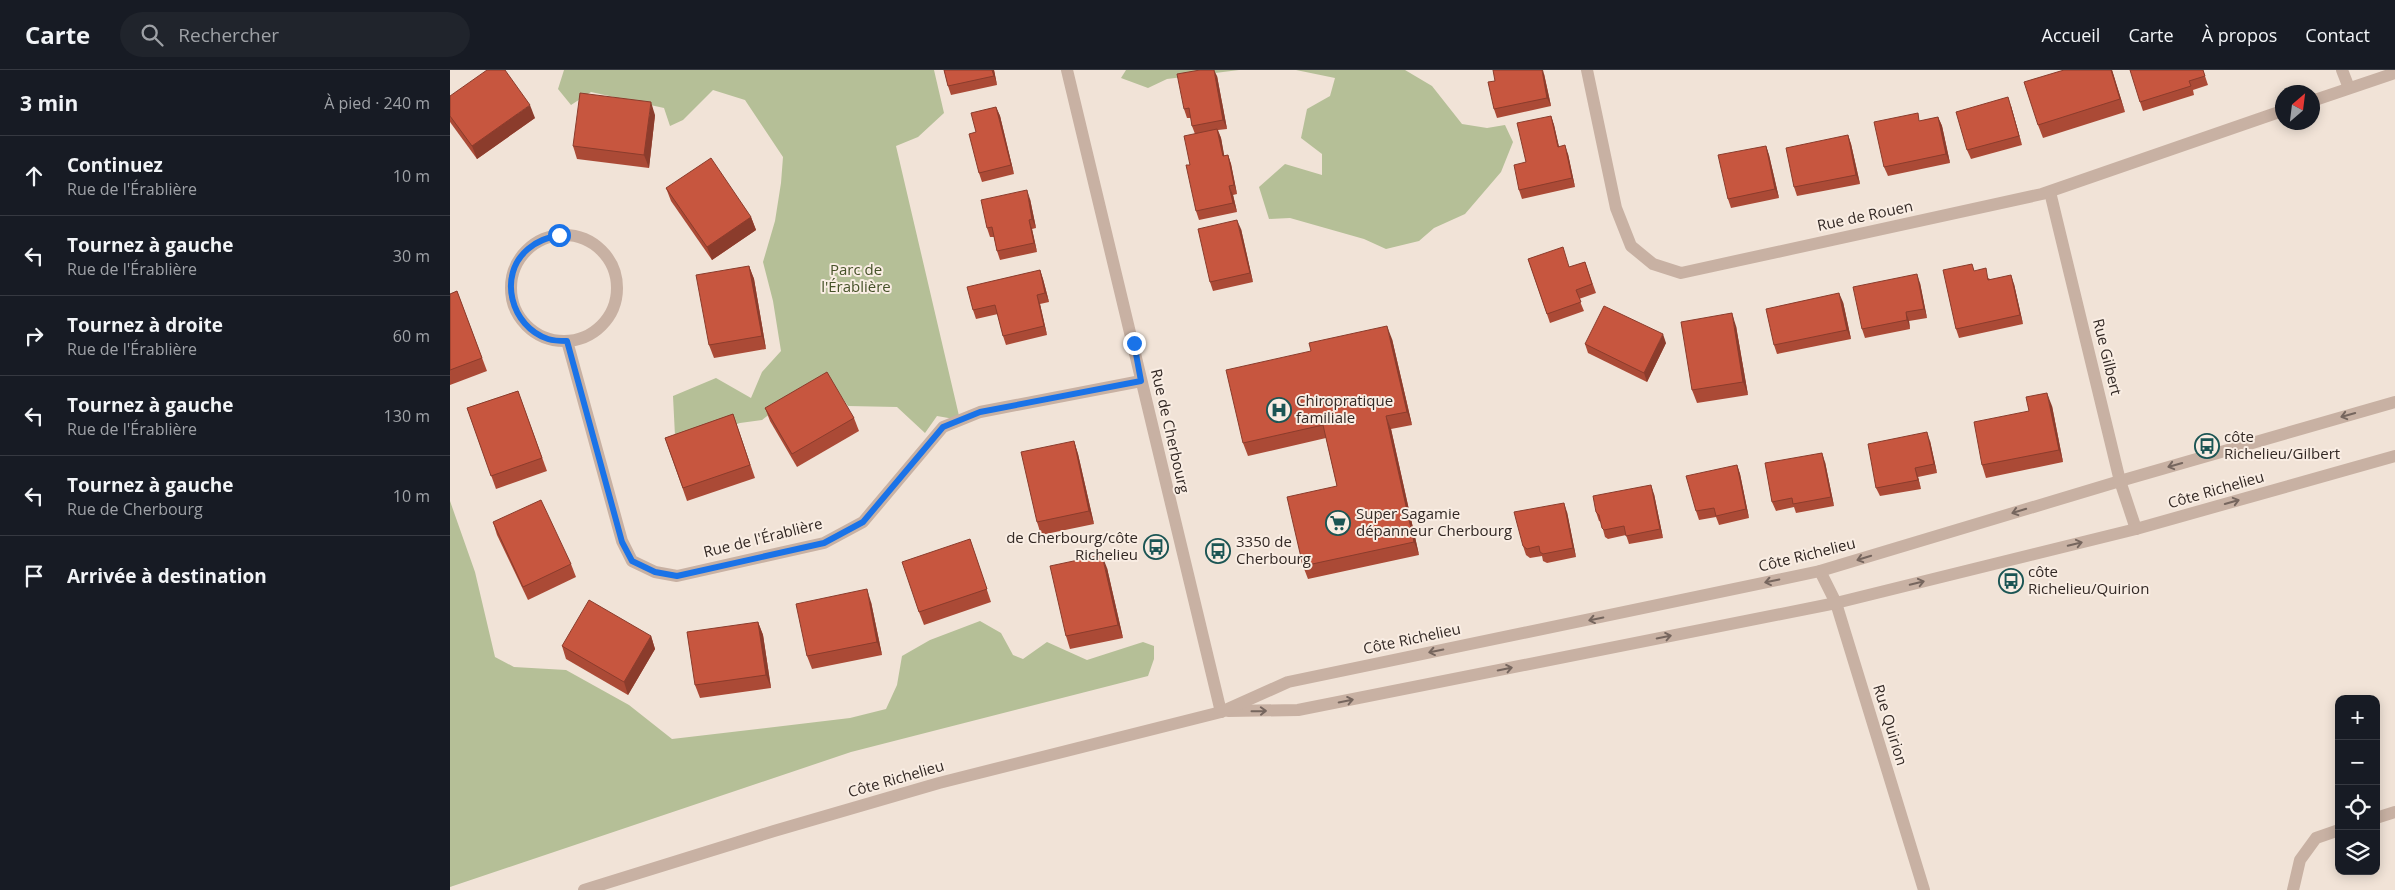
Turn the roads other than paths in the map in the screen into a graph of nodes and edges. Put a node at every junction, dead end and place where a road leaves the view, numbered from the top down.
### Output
1 (1067, 70) edge
2 (1587, 70) edge
3 (2342, 70) edge
4 (2395, 73) edge
5 (2348, 88) junction
6 (2320, 98) edge
7 (2275, 113) edge
8 (2050, 192) junction
9 (567, 341) junction
10 (1141, 381) junction
11 (2395, 402) edge
12 (2395, 456) edge
13 (2120, 481) junction
14 (2136, 530) junction
15 (1820, 571) junction
16 (1836, 603) junction
17 (1221, 712) junction
18 (2395, 812) edge
19 (2380, 817) edge
20 (2335, 831) edge
21 (584, 890) edge
22 (1924, 890) edge
23 (2293, 890) edge

1 - 10 street, Rue de Cherbourg
2 - 8 street, Rue de Rouen
3 - 5 street
4 - 5 street
5 - 6 street
7 - 8 street, Rue de Rouen
8 - 13 street, Rue Gilbert
9 - 9 street
9 - 10 street, Rue de l'Érablière
10 - 17 street, Rue de Cherbourg
11 -> 13 street, Côte Richelieu
14 -> 12 street, Côte Richelieu
13 - 14 street, Rue Gilbert
13 -> 15 street, Côte Richelieu
16 -> 14 street, Côte Richelieu
15 - 16 street, Rue Quirion
15 -> 17 street, Côte Richelieu
17 -> 16 street, Côte Richelieu
16 - 22 street, Rue Quirion
17 - 21 street, Côte Richelieu
18 - 19 street
20 - 23 street

